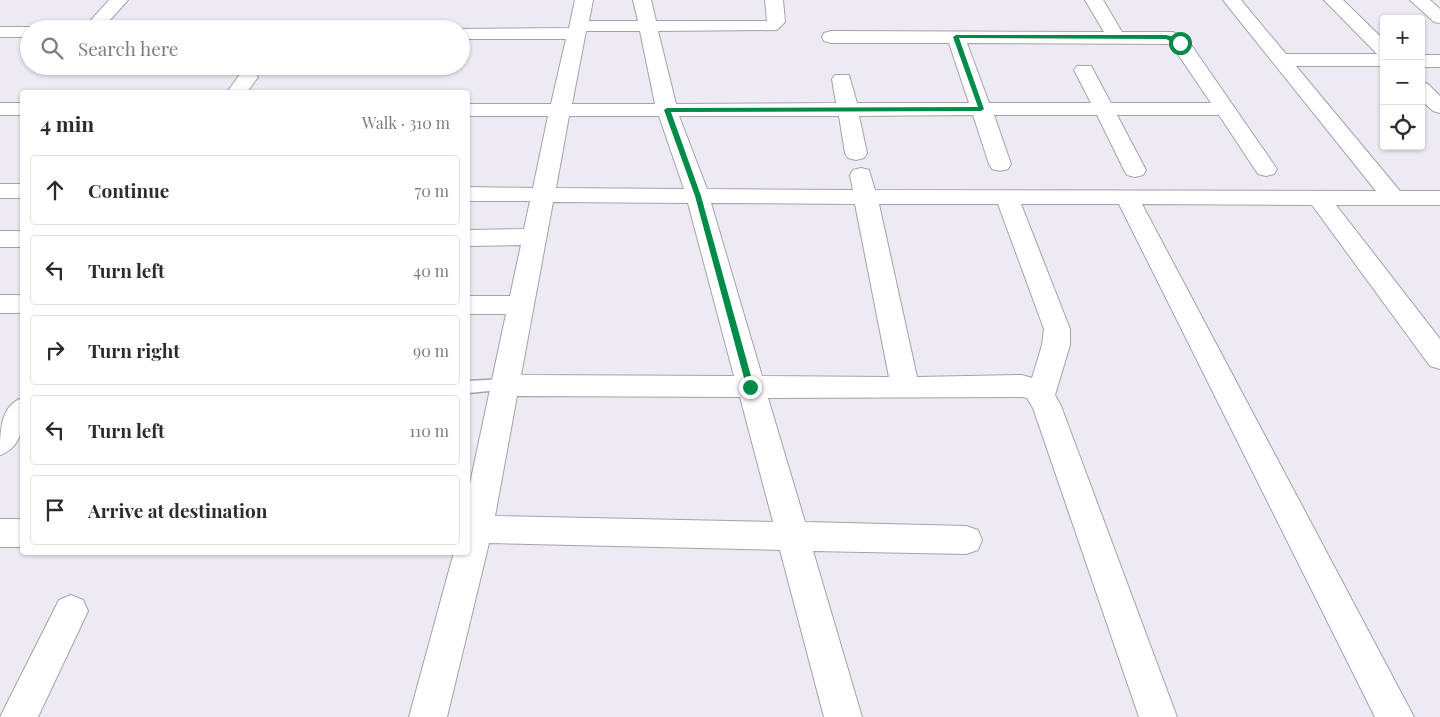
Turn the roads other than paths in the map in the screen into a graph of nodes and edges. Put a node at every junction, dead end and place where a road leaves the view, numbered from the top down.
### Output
1 (119, 0) edge
2 (584, 0) edge
3 (642, 0) edge
4 (774, 0) edge
5 (1094, 0) edge
6 (1232, 0) edge
7 (1333, 0) edge
8 (1419, 0) edge
9 (1440, 18) edge
10 (100, 20) edge
11 (649, 26) junction
12 (577, 30) junction
13 (0, 32) edge
14 (20, 32) edge
15 (470, 33) edge
16 (1116, 36) junction
17 (831, 37) dead end
18 (956, 37) junction
19 (1380, 47) edge
20 (1282, 60) junction
21 (1380, 60) edge
22 (1425, 61) edge
23 (1440, 61) edge
24 (1084, 70) dead end
25 (842, 78) dead end
26 (1425, 92) edge
27 (1440, 107) edge
28 (0, 109) edge
29 (20, 109) edge
30 (848, 109) junction
31 (981, 109) junction
32 (1104, 109) junction
33 (1225, 109) junction
34 (470, 110) edge
35 (560, 110) junction
36 (667, 110) junction
37 (1000, 164) dead end
38 (1266, 169) dead end
39 (1136, 170) dead end
40 (861, 175) junction
41 (0, 191) edge
42 (20, 191) edge
43 (470, 194) edge
44 (544, 194) junction
45 (698, 196) junction
46 (1318, 197) junction
47 (1393, 197) junction
48 (1007, 198) junction
49 (1127, 198) junction
50 (1440, 198) edge
51 (535, 237) junction
52 (470, 238) edge
53 (0, 239) edge
54 (20, 239) edge
55 (0, 304) edge
56 (20, 304) edge
57 (470, 305) edge
58 (521, 305) junction
59 (1440, 359) edge
60 (505, 385) junction
61 (470, 387) edge
62 (750, 387) junction
63 (905, 388) junction
64 (1041, 395) junction
65 (20, 412) edge
66 (0, 443) edge
67 (20, 444) edge
68 (476, 529) junction
69 (0, 533) edge
70 (20, 533) edge
71 (791, 534) junction
72 (966, 540) dead end
73 (470, 552) edge
74 (469, 555) edge
75 (71, 611) dead end
76 (18, 717) edge
77 (428, 717) edge
78 (843, 717) edge
79 (1158, 717) edge
80 (1395, 717) edge

1 - 10 street
2 - 12 street
3 - 11 street
4 - 11 street
5 - 16 street
6 - 20 street
7 - 19 street
8 - 9 street
11 - 12 street
11 - 36 street
12 - 15 street
12 - 35 street
13 - 14 street
16 - 18 street
16 - 33 street
17 - 18 street
18 - 31 street
20 - 21 street
20 - 47 street
22 - 23 street
24 - 32 street
25 - 30 street
26 - 27 street
28 - 29 street
30 - 31 street
30 - 36 street
30 - 40 street
31 - 32 street
31 - 37 street
32 - 33 street
32 - 39 street
33 - 38 street
34 - 35 street
35 - 36 street
35 - 44 street
36 - 45 street
40 - 45 street
40 - 48 street
40 - 63 street
41 - 42 street
43 - 44 street
44 - 45 street
44 - 51 street
45 - 62 street
46 - 47 street
46 - 49 street
46 - 59 street
47 - 50 street
48 - 49 street
48 - 64 street
49 - 80 street
51 - 52 street
51 - 58 street
53 - 54 street
55 - 56 street
57 - 58 street
58 - 60 street
60 - 61 lane
60 - 62 street
60 - 68 street
62 - 63 street
62 - 71 street
63 - 64 street
64 - 79 street
65 - 66 street
66 - 67 street
68 - 71 street
68 - 73 street
69 - 70 street
71 - 72 street
71 - 78 street
74 - 77 street
75 - 76 street

